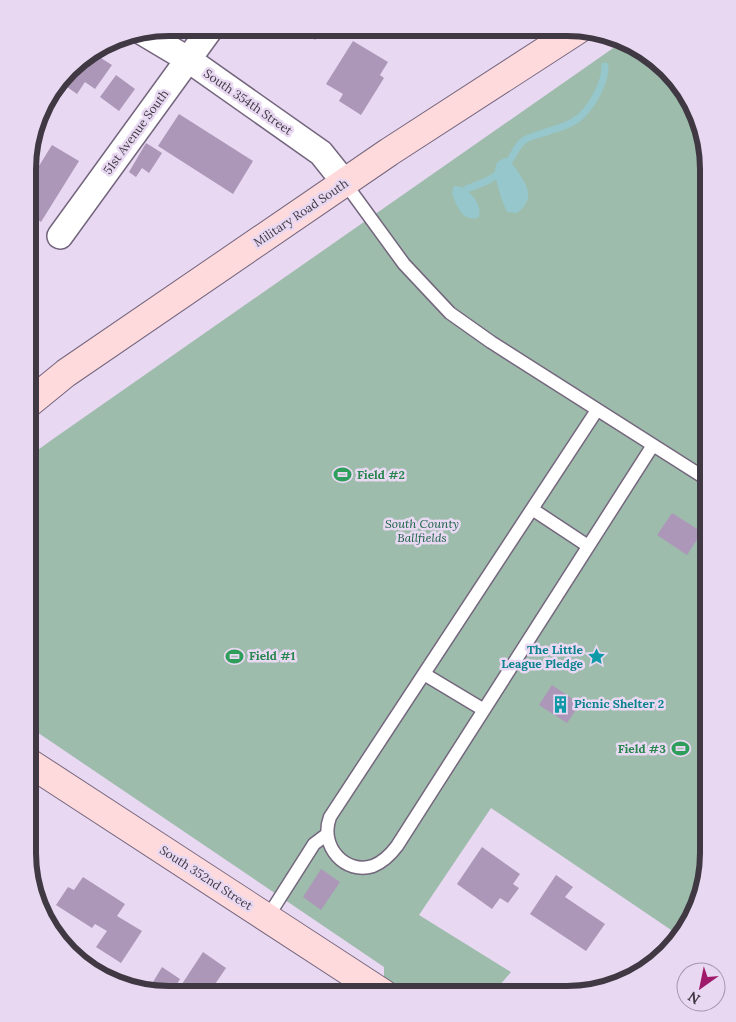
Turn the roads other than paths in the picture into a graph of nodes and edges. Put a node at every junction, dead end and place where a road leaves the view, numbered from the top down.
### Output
1 (206, 36) edge
2 (568, 36) edge
3 (151, 37) edge
4 (189, 60) junction
5 (345, 183) junction
6 (60, 236) dead end
7 (36, 397) edge
8 (597, 410) junction
9 (653, 445) junction
10 (700, 475) edge
11 (532, 509) junction
12 (588, 546) junction
13 (424, 674) junction
14 (484, 710) junction
15 (36, 767) edge
16 (326, 835) junction
17 (267, 918) junction
18 (372, 986) edge

1 - 4 street, 51st Avenue South
2 - 5 main road, Military Road South
3 - 4 street, South 354th Street
4 - 5 street, South 354th Street
4 - 6 street, 51st Avenue South
5 - 7 main road, Military Road South
5 - 8 lane
8 - 9 lane
8 - 11 lane
9 - 10 lane
9 - 12 lane
11 - 12 lane
11 - 13 lane
12 - 14 lane
13 - 14 lane
13 - 16 lane
14 - 16 lane
15 - 17 main road, South 352nd Street
16 - 17 lane
17 - 18 main road, South 352nd Street

